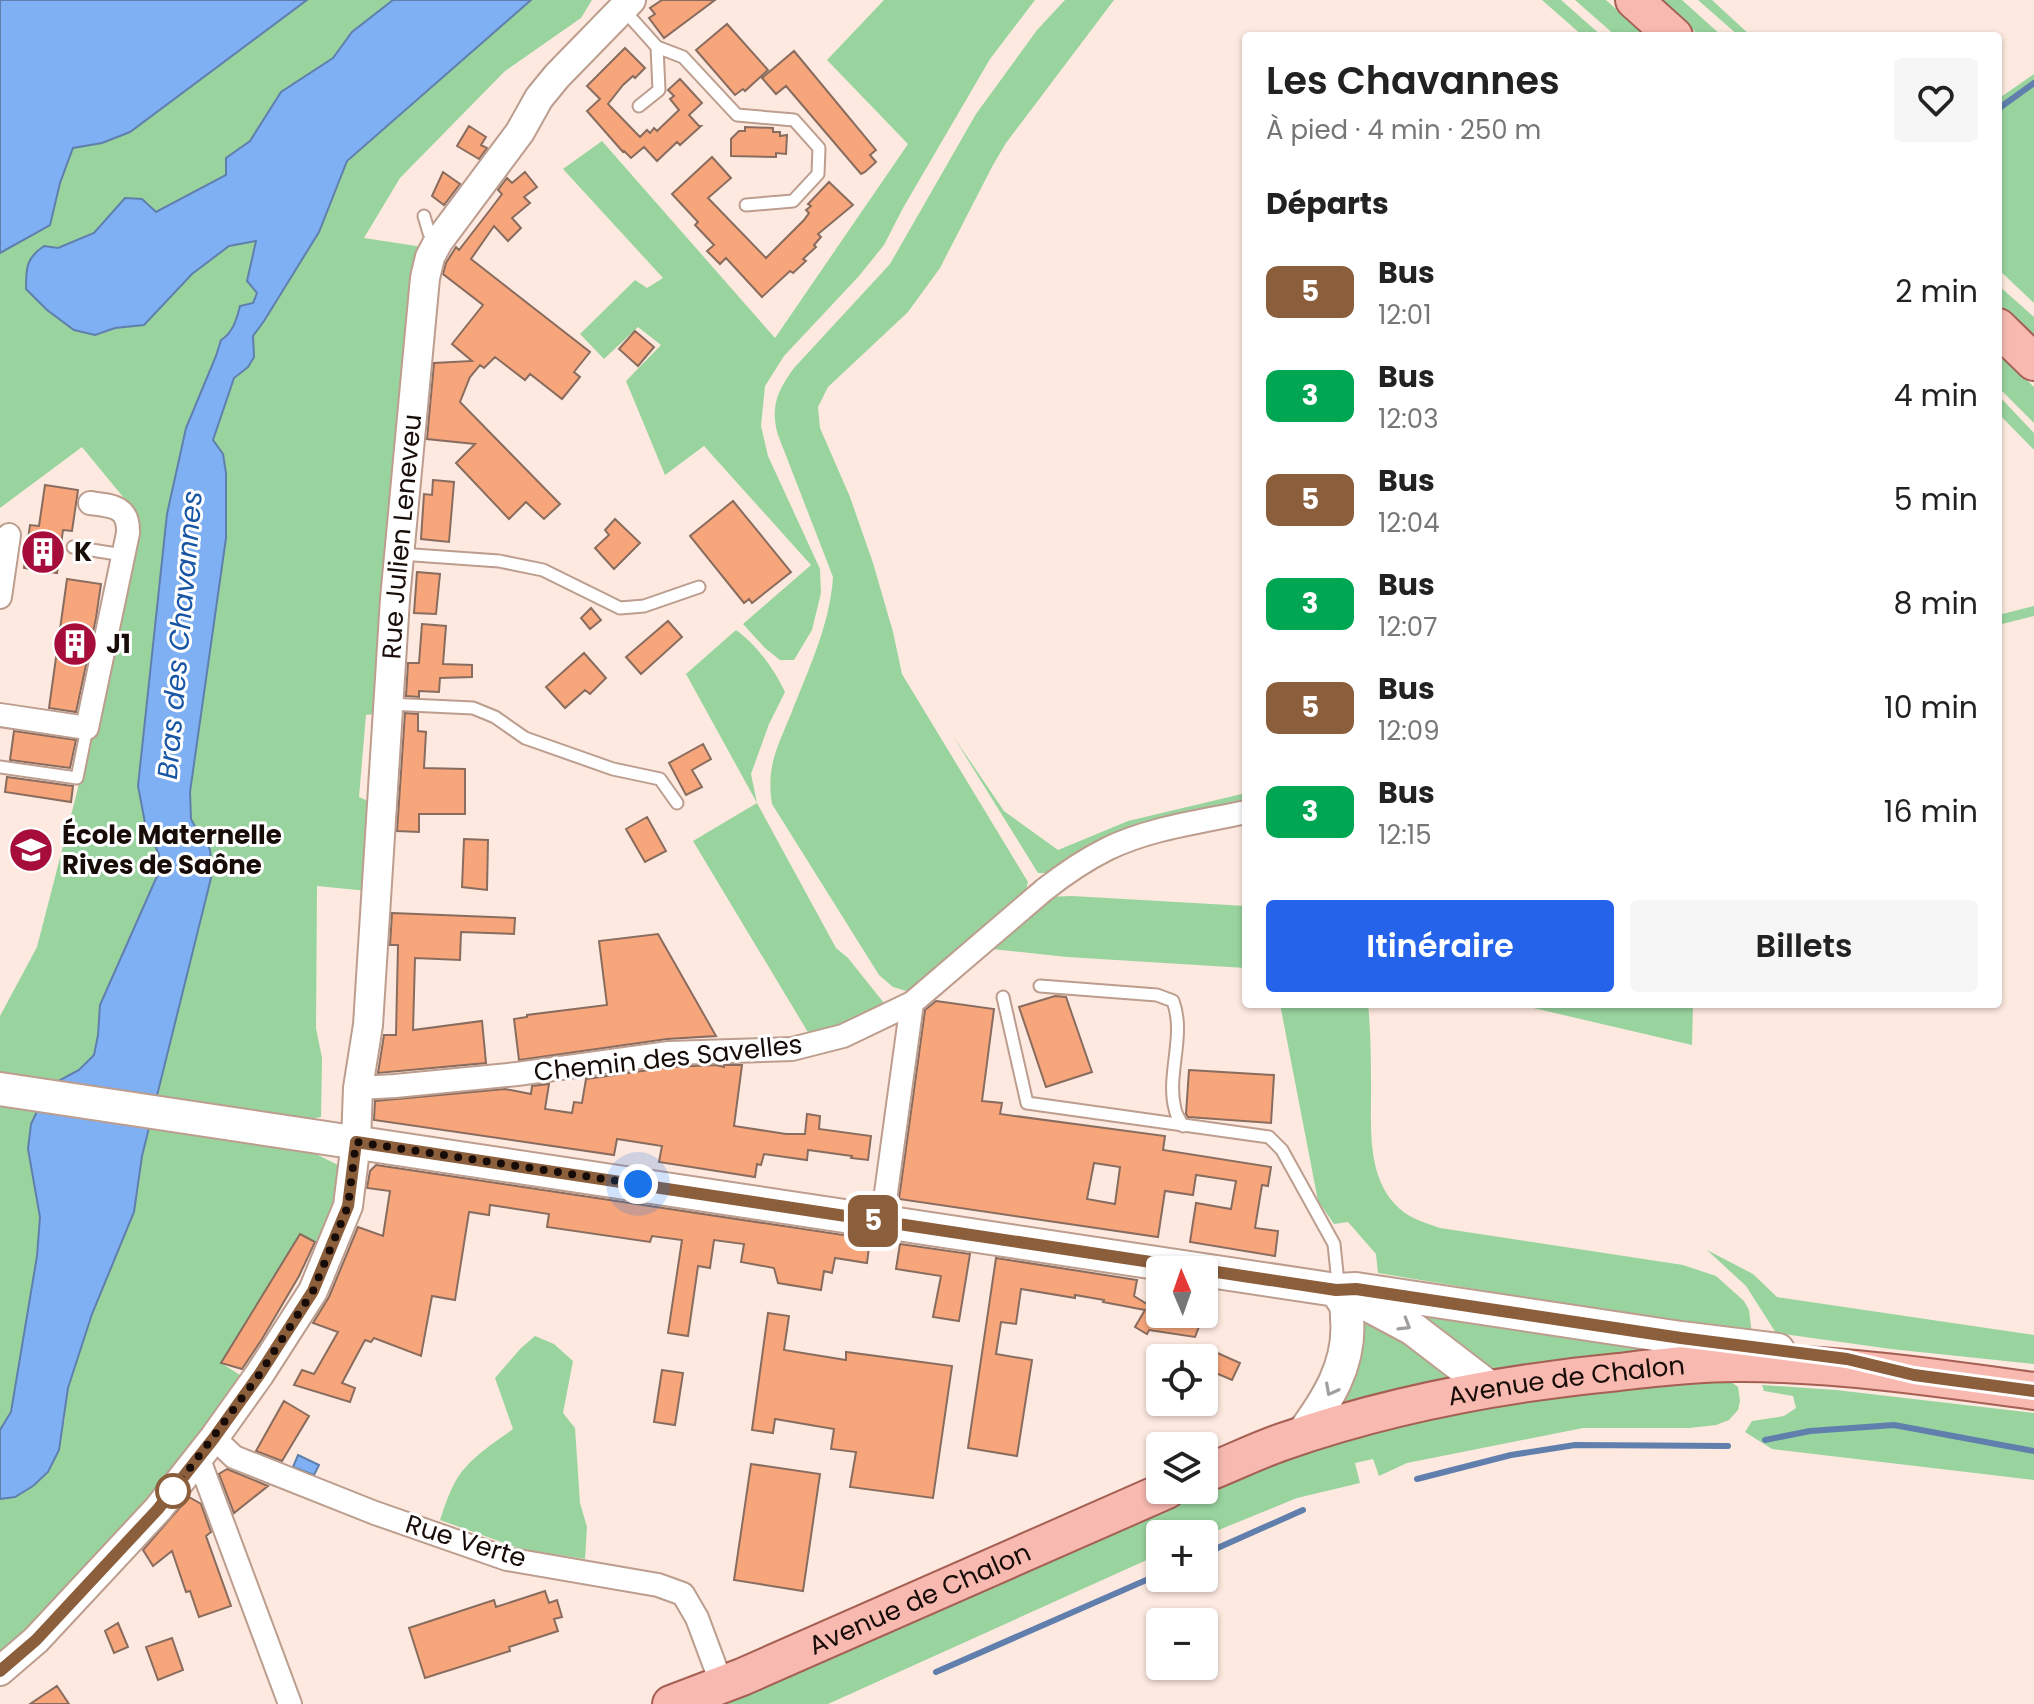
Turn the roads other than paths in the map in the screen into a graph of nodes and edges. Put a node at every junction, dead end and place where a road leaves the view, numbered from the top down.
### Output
1 (1634, 0) edge
2 (627, 4) edge
3 (1670, 32) edge
4 (657, 47) junction
5 (639, 106) dead end
6 (746, 205) dead end
7 (424, 216) dead end
8 (438, 242) junction
9 (2002, 331) edge
10 (2034, 362) edge
11 (90, 503) dead end
12 (4, 538) edge
13 (73, 547) dead end
14 (399, 554) junction
15 (123, 555) junction
16 (699, 587) dead end
17 (0, 597) edge
18 (388, 704) junction
19 (0, 715) edge
20 (87, 728) junction
21 (0, 767) edge
22 (677, 803) dead end
23 (1242, 813) edge
24 (1040, 986) dead end
25 (1003, 997) dead end
26 (912, 1003) junction
27 (358, 1088) junction
28 (1, 1089) edge
29 (1183, 1126) junction
30 (356, 1142) junction
31 (882, 1222) junction
32 (1336, 1290) junction
33 (1914, 1375) junction
34 (1490, 1388) junction
35 (2034, 1391) edge
36 (1301, 1436) junction
37 (200, 1455) junction
38 (1218, 1468) edge
39 (1146, 1499) edge
40 (0, 1671) edge
41 (722, 1685) junction
42 (290, 1704) edge
43 (671, 1704) edge

1 - 3 main road
2 - 4 lane
2 - 8 street, Rue Julien Leneveu
4 - 5 lane
4 - 6 lane
7 - 8 lane
8 - 14 street, Rue Julien Leneveu
9 - 10 main road
11 - 15 street
12 - 17 street
13 - 15 lane
14 - 16 lane
14 - 18 street, Rue Julien Leneveu
15 - 20 street
18 - 22 lane
18 - 27 street, Rue Julien Leneveu
19 - 20 street
20 - 21 lane
23 - 26 street, Chemin des Savelles
24 - 29 lane
25 - 29 lane
26 - 27 street, Chemin des Savelles
26 - 31 street
27 - 30 street, Rue Julien Leneveu
28 - 30 main road
29 - 32 lane
30 - 31 main road
30 - 37 street, Rue Julien Leneveu
31 - 32 main road
32 - 33 main road
32 -> 34 main road
32 -> 36 main road
33 - 34 main road, Avenue de Chalon
33 - 35 main road, Avenue de Chalon
34 - 36 main road, Avenue de Chalon
36 - 38 main road, Avenue de Chalon
37 - 40 street, Rue Julien Leneveu
37 - 41 street, Rue Verte
37 - 42 street
39 - 41 main road, Avenue de Chalon
41 - 43 main road, Avenue de Chalon

